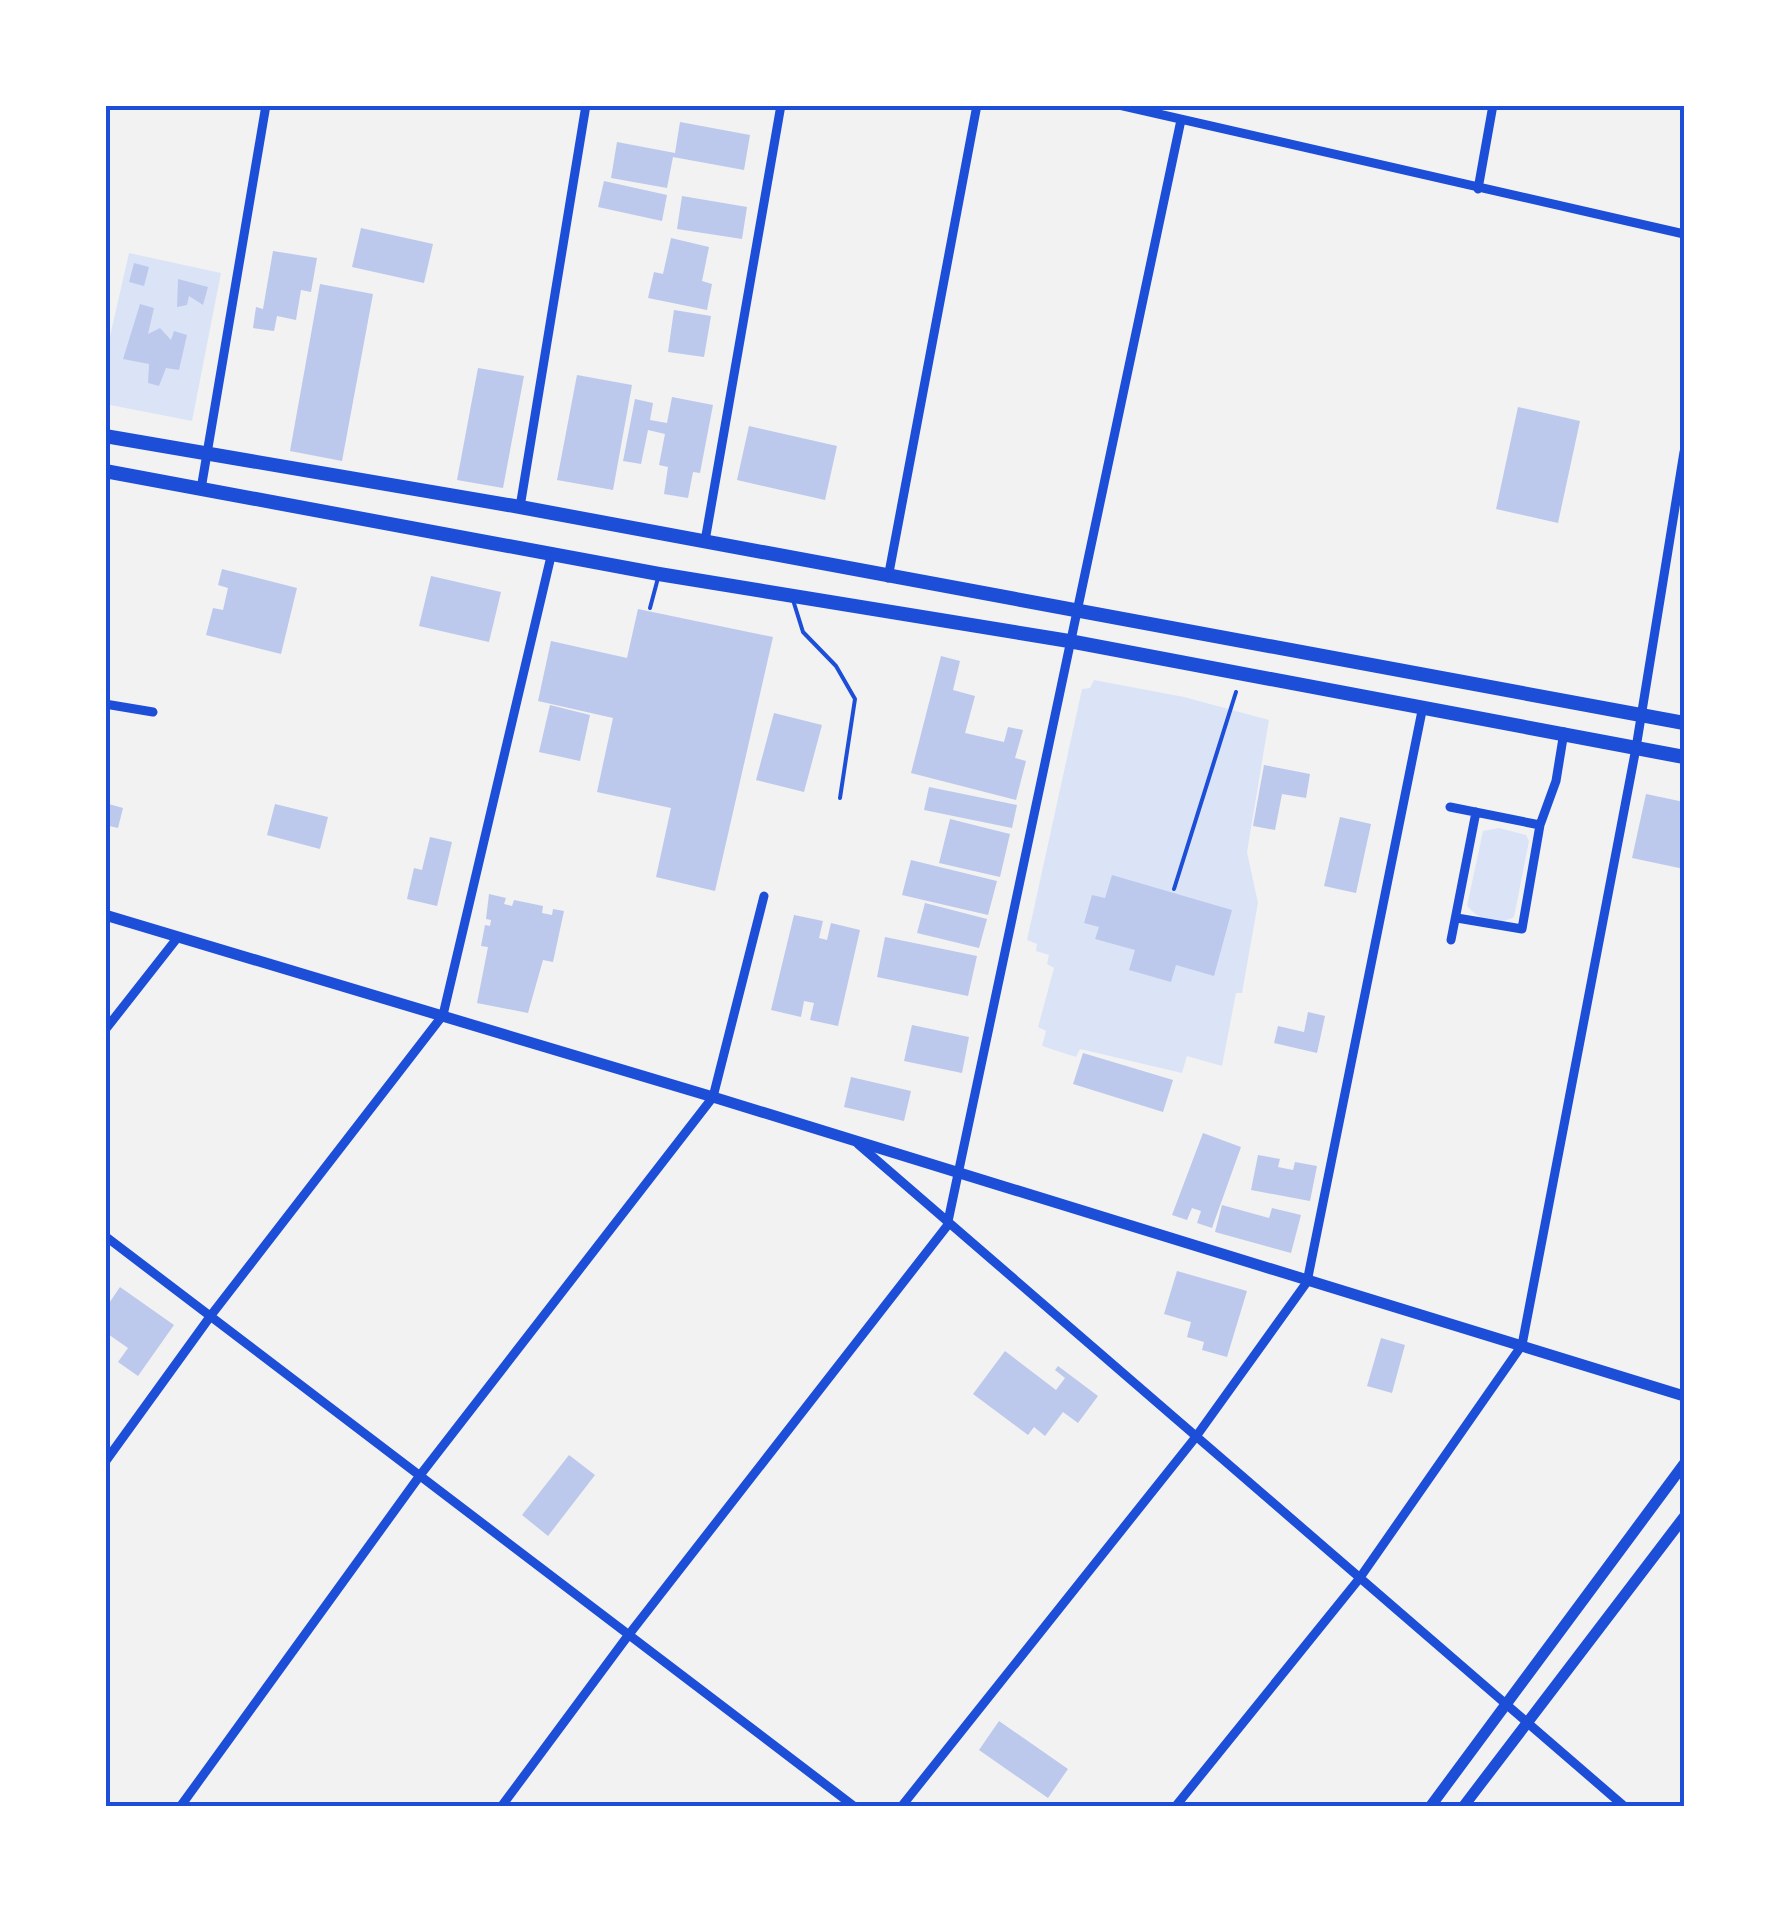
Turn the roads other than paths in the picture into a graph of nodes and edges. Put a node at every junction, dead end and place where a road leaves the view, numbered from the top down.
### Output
1 (266, 105) edge
2 (586, 105) edge
3 (781, 105) edge
4 (977, 105) edge
5 (1119, 105) edge
6 (1492, 105) edge
7 (1181, 120) junction
8 (1478, 189) junction
9 (1684, 234) edge
10 (105, 436) edge
11 (1684, 452) edge
12 (206, 454) junction
13 (105, 471) edge
14 (201, 489) junction
15 (520, 508) junction
16 (704, 542) junction
17 (552, 552) junction
18 (659, 574) junction
19 (888, 578) junction
20 (792, 596) junction
21 (650, 608) dead end
22 (1075, 610) junction
23 (1069, 641) junction
24 (105, 704) edge
25 (1424, 706) junction
26 (153, 712) dead end
27 (1640, 716) junction
28 (1684, 724) edge
29 (1564, 732) junction
30 (1636, 748) junction
31 (1684, 757) edge
32 (840, 798) dead end
33 (1450, 806) dead end
34 (1476, 812) junction
35 (1540, 825) junction
36 (764, 896) dead end
37 (105, 916) edge
38 (1457, 918) junction
39 (178, 937) junction
40 (1450, 940) dead end
41 (443, 1015) junction
42 (105, 1030) edge
43 (713, 1097) junction
44 (856, 1142) junction
45 (958, 1174) junction
46 (947, 1226) junction
47 (105, 1236) edge
48 (1307, 1282) junction
49 (212, 1314) junction
50 (1522, 1345) junction
51 (1684, 1396) edge
52 (1195, 1438) junction
53 (105, 1462) edge
54 (1684, 1464) edge
55 (421, 1474) junction
56 (1684, 1517) edge
57 (1358, 1578) junction
58 (628, 1637) junction
59 (1508, 1707) junction
60 (1528, 1724) junction
61 (180, 1807) edge
62 (502, 1807) edge
63 (856, 1807) edge
64 (901, 1807) edge
65 (1175, 1807) edge
66 (1430, 1807) edge
67 (1463, 1807) edge
68 (1625, 1807) edge

1 - 12 street
2 - 15 street
3 - 16 street
4 - 19 street
5 - 7 street
6 - 8 street
7 - 8 street
7 - 22 street
8 - 9 street
10 - 12 main road
11 - 27 street
12 - 14 street
12 - 15 main road
13 - 14 main road
14 - 17 main road
15 - 16 main road
16 - 19 main road
17 - 18 main road
17 - 41 street
18 - 20 main road
18 - 21 lane
19 - 22 main road
20 - 23 main road
20 - 32 lane
22 - 23 street
22 - 27 main road
23 - 25 main road
23 - 45 street
24 - 26 street
25 - 29 main road
25 - 48 street
27 - 28 main road
27 - 30 street
29 - 30 main road
29 - 35 street
30 - 31 main road
30 - 50 street
33 - 34 street
34 - 35 street
34 - 38 street
35 - 38 street
36 - 43 street
37 - 39 street
38 - 40 street
39 - 41 street
39 - 42 street
41 - 43 street
41 - 49 street
43 - 44 street
43 - 55 street
44 - 45 street
44 - 46 street
45 - 46 street
45 - 48 street
46 - 52 street
46 - 58 street
47 - 49 street
48 - 50 street
48 - 52 street
49 - 53 street
49 - 55 street
50 - 51 street
50 - 57 street
52 - 57 street
52 - 64 street
54 - 59 street
55 - 58 street
55 - 61 street
56 - 60 street
57 - 59 street
57 - 65 street
58 - 62 street
58 - 63 street
59 - 60 street
59 - 66 street
60 - 67 street
60 - 68 street

